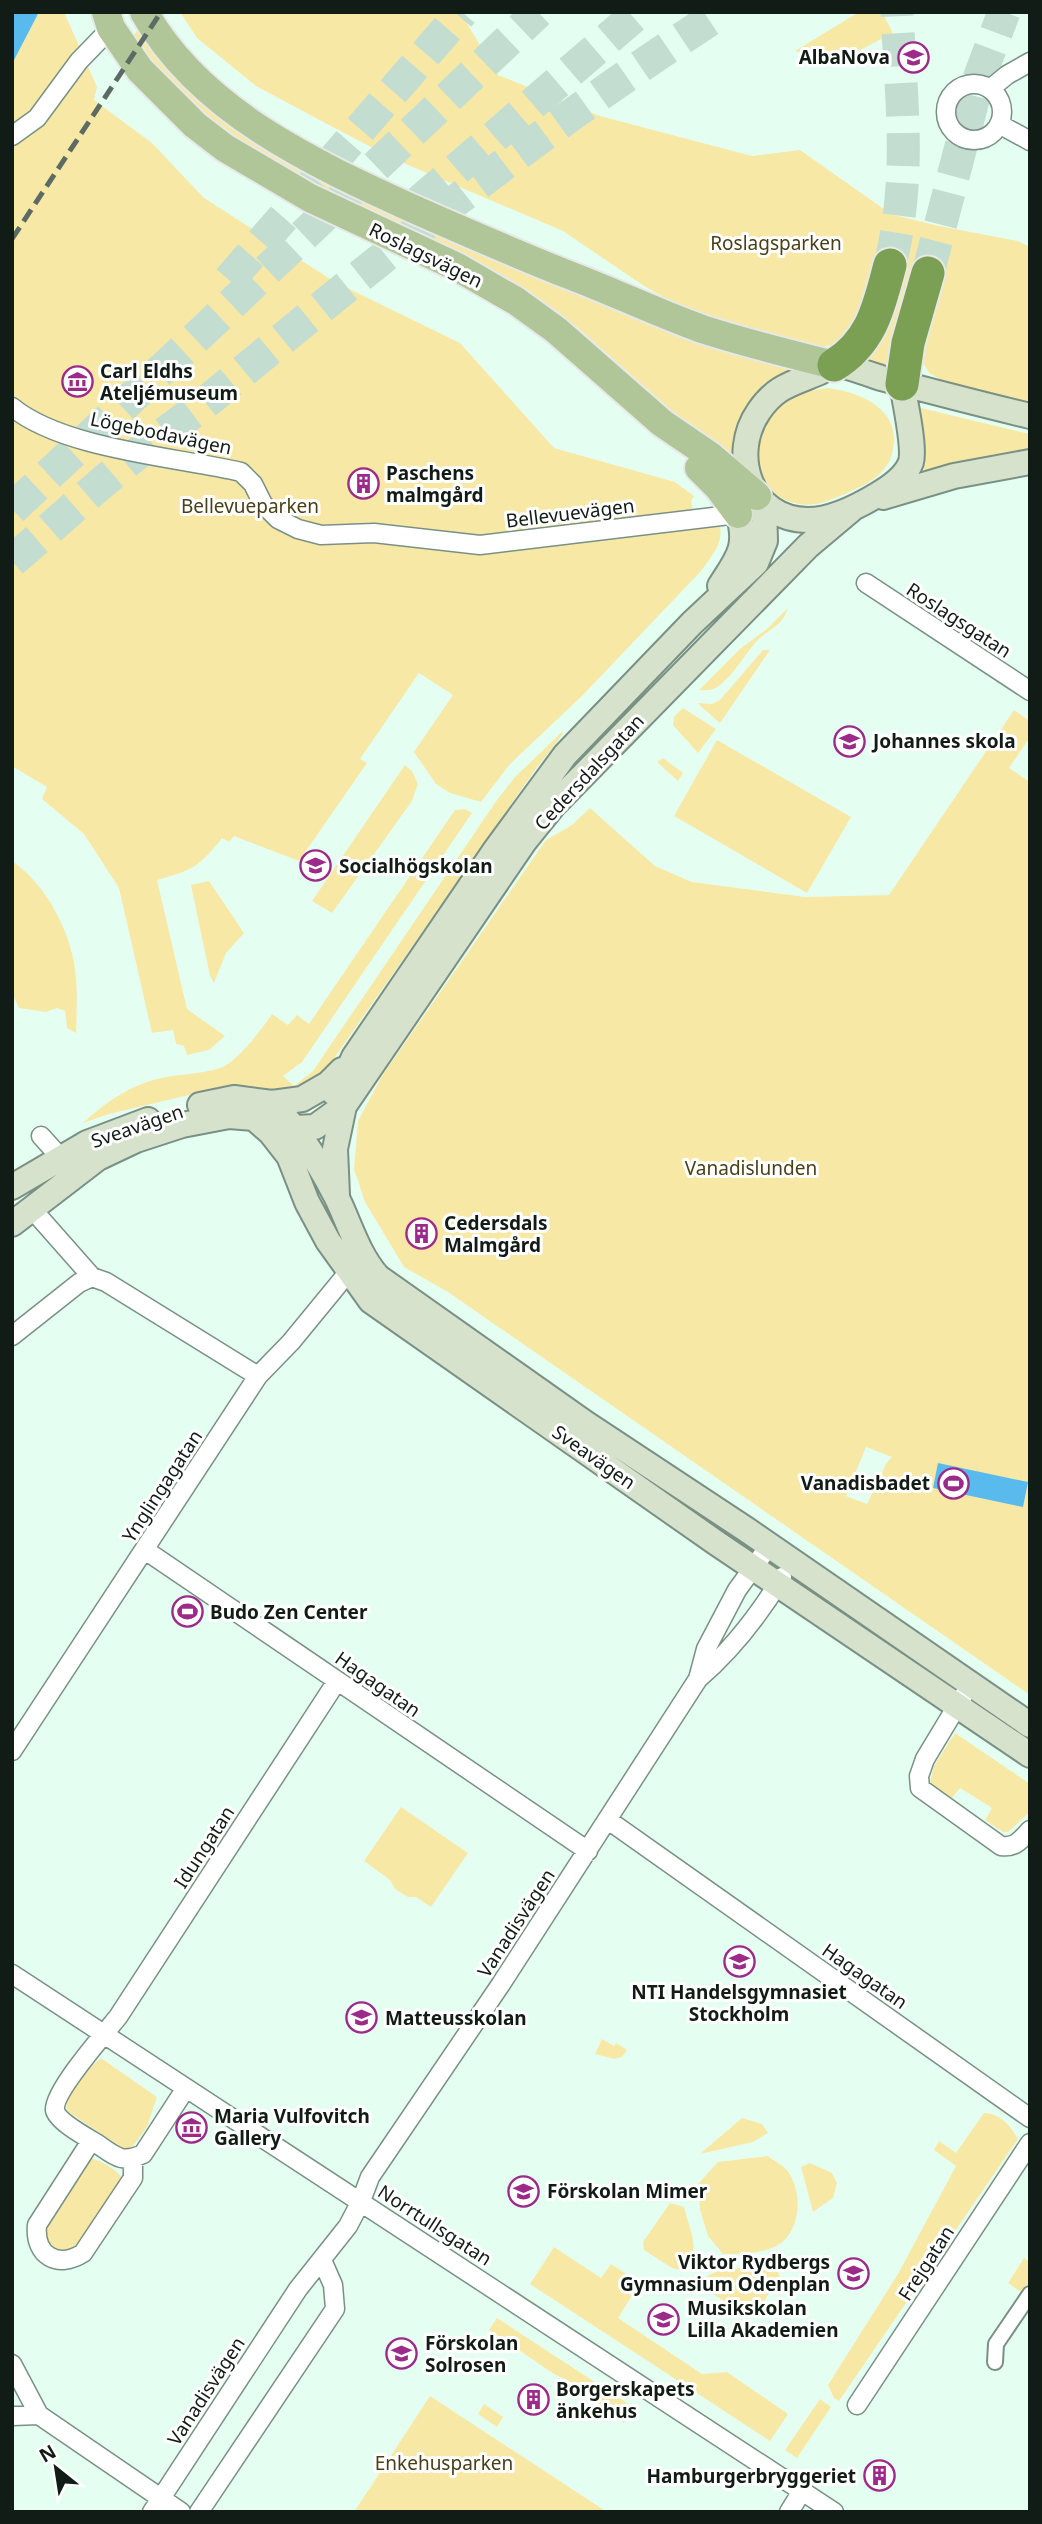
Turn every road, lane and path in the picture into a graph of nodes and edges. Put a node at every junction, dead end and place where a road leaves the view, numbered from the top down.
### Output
1 (144, 12) edge
2 (108, 20) edge
3 (1030, 62) edge
4 (990, 89) junction
5 (999, 124) junction
6 (12, 136) edge
7 (1030, 141) edge
8 (886, 279) tunnel mouth
9 (924, 286) tunnel mouth
10 (834, 365) junction
11 (904, 369) junction
12 (12, 407) edge
13 (1030, 416) edge
14 (1030, 462) edge
15 (753, 505) junction
16 (859, 505) junction
17 (407, 537) joint
18 (866, 583) dead end
19 (1030, 691) edge
20 (354, 1057) junction
21 (302, 1099) joint
22 (344, 1106) junction
23 (263, 1111) junction
24 (295, 1128) junction
25 (41, 1136) dead end
26 (289, 1156) junction
27 (61, 1158) junction
28 (77, 1176) junction
29 (12, 1187) edge
30 (340, 1206) junction
31 (22, 1217) edge
32 (356, 1263) junction
33 (92, 1277) junction
34 (12, 1336) edge
35 (258, 1376) junction
36 (769, 1546) junction
37 (145, 1550) junction
38 (792, 1562) junction
39 (753, 1568) junction
40 (778, 1585) junction
41 (698, 1679) junction
42 (338, 1681) junction
43 (971, 1685) junction
44 (957, 1705) junction
45 (1030, 1725) edge
46 (12, 1751) edge
47 (1030, 1755) edge
48 (608, 1820) junction
49 (1030, 1830) edge
50 (588, 1851) junction
51 (12, 1974) edge
52 (104, 2035) junction
53 (186, 2088) junction
54 (1030, 2118) edge
55 (91, 2141) junction
56 (1028, 2149) edge
57 (133, 2159) junction
58 (361, 2202) junction
59 (322, 2260) junction
60 (1030, 2294) edge
61 (995, 2362) dead end
62 (12, 2364) edge
63 (858, 2405) dead end
64 (39, 2415) junction
65 (12, 2416) edge
66 (802, 2491) junction
67 (156, 2505) edge
68 (181, 2512) edge
69 (199, 2512) edge
70 (789, 2512) edge
71 (834, 2512) edge

1 - 10 main road, Roslagsvägen
2 - 6 street
2 - 15 main road, Roslagsvägen
3 - 4 street
4 - 5 street
4 - 5 street
5 - 7 street
8 - 10 highway
9 - 11 highway
10 - 11 main road
10 - 15 main road
11 - 13 main road
11 - 16 main road
12 - 17 street, Lögebodavägen
14 - 16 main road
15 - 16 main road
15 - 17 street, Bellevuevägen
15 - 20 main road, Cedersdalsgatan
16 - 22 main road, Cedersdalsgatan
18 - 19 street, Roslagsgatan
20 - 21 main road, Cedersdalsgatan
20 - 24 main road, Cedersdalsgatan
21 - 23 main road, Sveavägen
22 - 24 main road, Cedersdalsgatan
22 - 30 main road, Cedersdalsgatan
23 - 24 main road
23 - 26 main road, Sveavägen
23 - 27 main road, Sveavägen
23 - 28 main road, Sveavägen
24 - 26 main road
24 - 30 main road, Sveavägen
25 - 27 street
26 - 32 main road, Sveavägen
27 - 28 street
27 - 29 main road, Sveavägen
28 - 31 main road, Sveavägen
30 - 32 main road, Sveavägen
31 - 33 street
32 - 35 street, Ynglingagatan
32 - 36 main road, Sveavägen
32 - 39 main road, Sveavägen
33 - 34 street
33 - 35 street
35 - 37 street, Ynglingagatan
36 - 38 main road, Sveavägen
36 - 39 street, Vanadisvägen
37 - 42 street, Hagagatan
37 - 46 street, Ynglingagatan
38 - 40 street, Vanadisvägen
38 - 43 main road, Sveavägen
39 - 40 main road, Sveavägen
39 - 41 street, Vanadisvägen
40 - 41 street, Vanadisvägen
40 - 44 main road, Sveavägen
41 - 48 street, Vanadisvägen
42 - 50 street, Hagagatan
42 - 52 street, Idungatan
43 - 44 street
43 - 45 main road, Sveavägen
44 - 47 main road, Sveavägen
44 - 49 street
48 - 50 street, Vanadisvägen
48 - 54 street, Hagagatan
50 - 58 street, Vanadisvägen
51 - 52 street, Norrtullsgatan
52 - 53 street, Norrtullsgatan
52 - 55 street, Idungatan
53 - 57 street
53 - 58 street, Norrtullsgatan
55 - 57 street, Idungatan
55 - 57 street
56 - 63 street, Frejgatan
58 - 59 street, Vanadisvägen
58 - 66 street, Norrtullsgatan
59 - 67 street, Vanadisvägen
59 - 69 street
60 - 61 street
62 - 64 street
64 - 65 street
64 - 67 street
66 - 70 street
66 - 71 street, Norrtullsgatan
67 - 68 street

